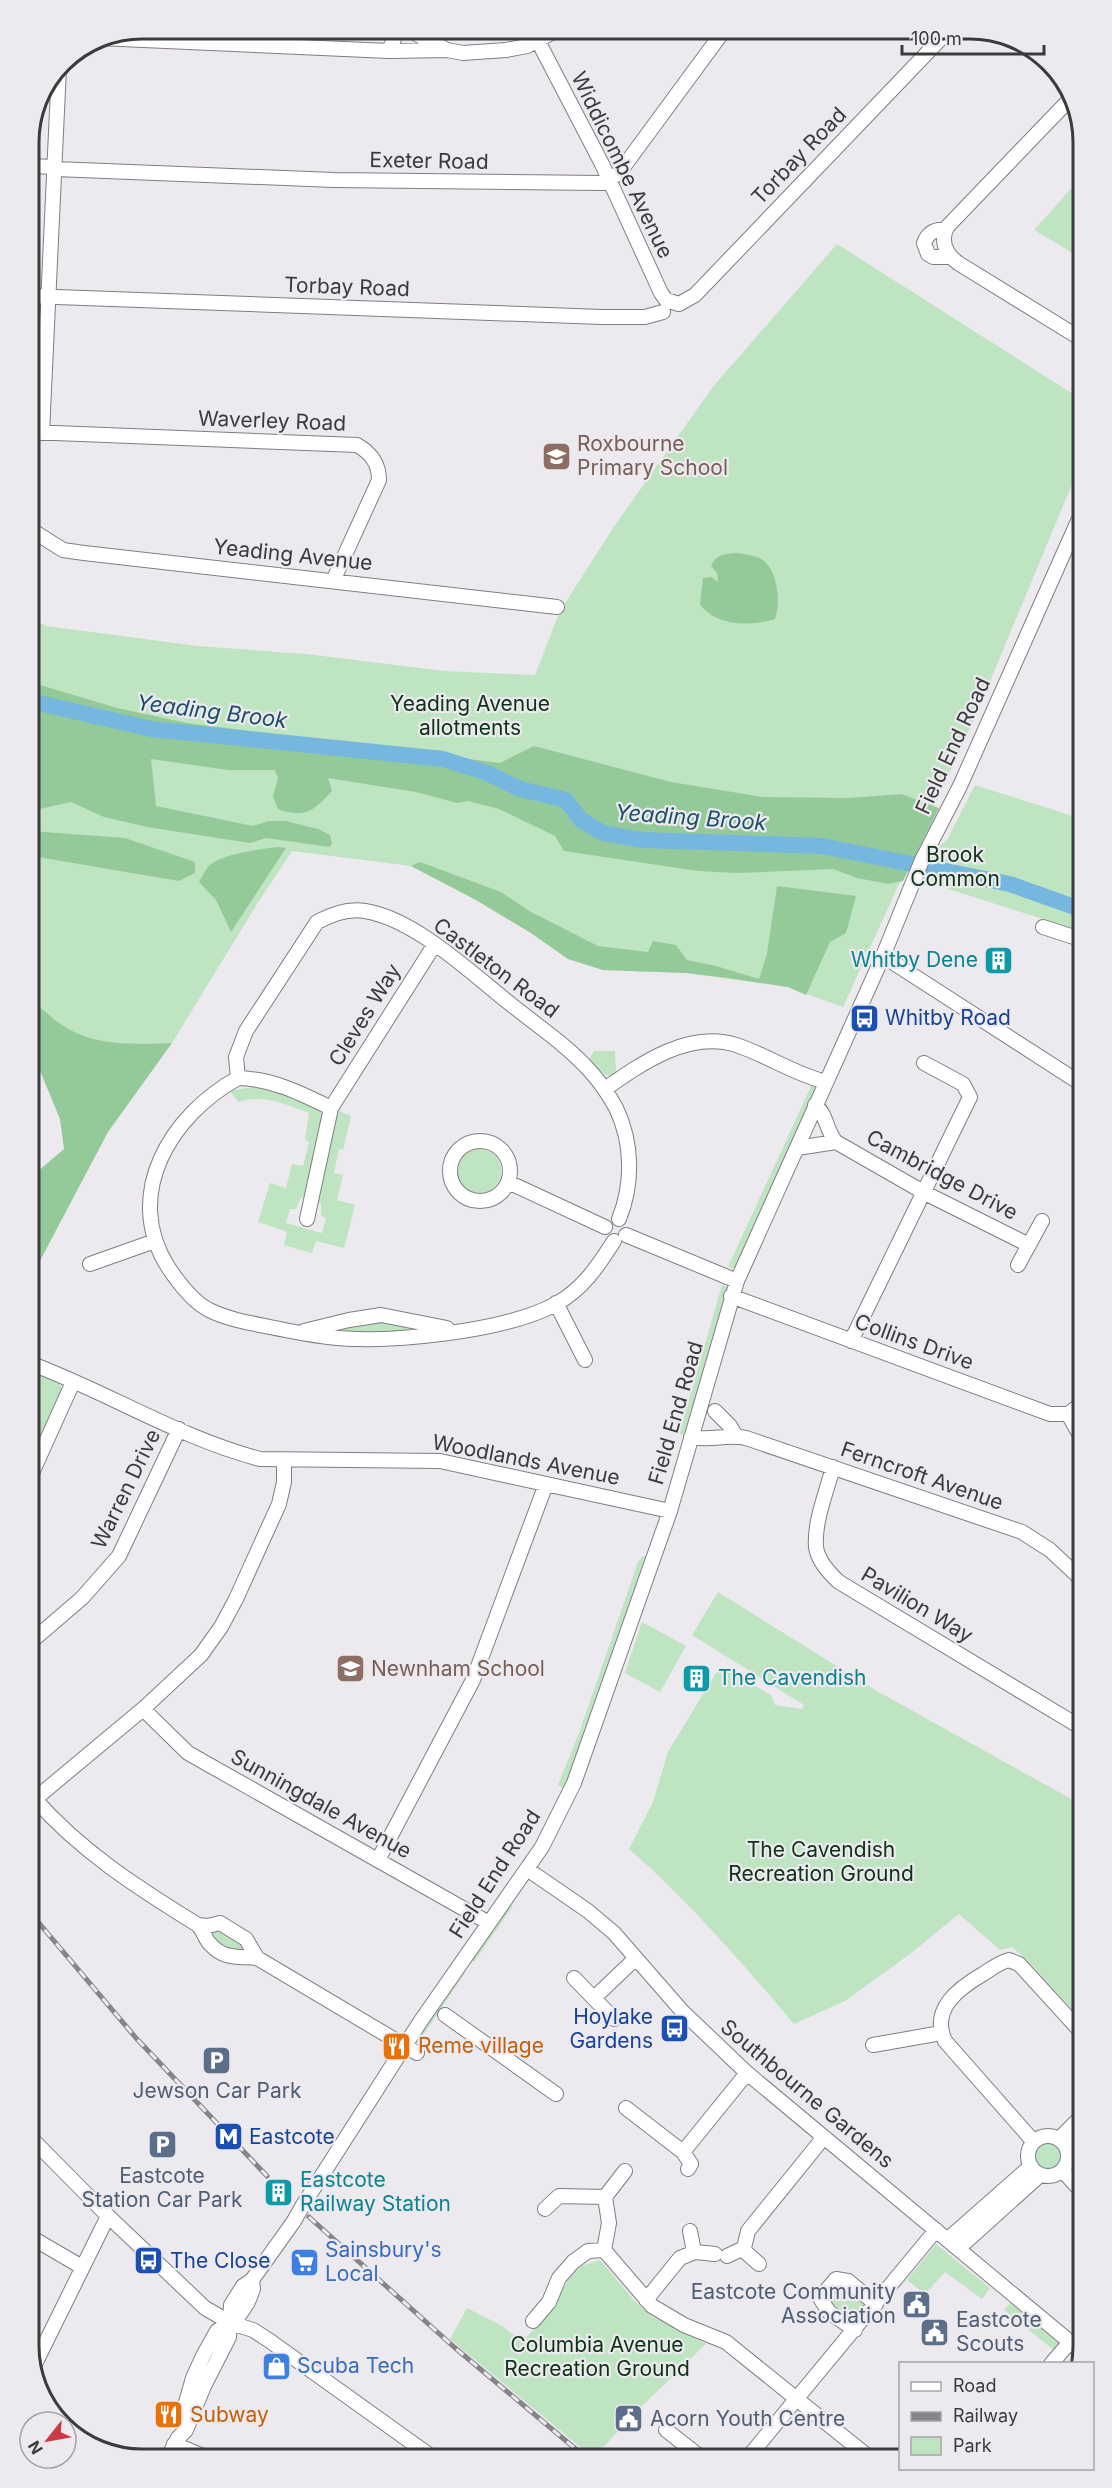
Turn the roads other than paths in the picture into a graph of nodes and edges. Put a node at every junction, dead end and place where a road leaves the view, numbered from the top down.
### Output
1 (394, 39) edge
2 (426, 39) edge
3 (542, 39) edge
4 (718, 39) edge
5 (940, 39) edge
6 (134, 40) edge
7 (538, 41) junction
8 (447, 50) junction
9 (389, 51) junction
10 (58, 82) edge
11 (1065, 103) edge
12 (39, 167) edge
13 (55, 168) junction
14 (610, 181) junction
15 (945, 230) junction
16 (950, 257) junction
17 (39, 296) edge
18 (49, 296) junction
19 (668, 307) junction
20 (1073, 334) edge
21 (39, 401) edge
22 (39, 433) edge
23 (1073, 532) edge
24 (39, 535) edge
25 (333, 581) junction
26 (557, 607) dead end
27 (1043, 927) dead end
28 (1073, 937) edge
29 (435, 944) junction
30 (883, 956) junction
31 (924, 1063) dead end
32 (238, 1078) junction
33 (1073, 1078) edge
34 (826, 1083) junction
35 (605, 1089) junction
36 (815, 1106) junction
37 (331, 1108) junction
38 (836, 1142) junction
39 (797, 1149) junction
40 (508, 1182) junction
41 (925, 1193) junction
42 (307, 1219) dead end
43 (619, 1219) junction
44 (1042, 1221) dead end
45 (604, 1227) junction
46 (620, 1238) junction
47 (155, 1241) junction
48 (1029, 1245) junction
49 (90, 1264) dead end
50 (1018, 1265) dead end
51 (737, 1281) junction
52 (731, 1296) junction
53 (556, 1303) junction
54 (469, 1328) junction
55 (300, 1333) junction
56 (851, 1341) junction
57 (585, 1360) dead end
58 (39, 1367) edge
59 (73, 1382) junction
60 (1073, 1410) edge
61 (715, 1411) dead end
62 (1068, 1414) junction
63 (1073, 1423) edge
64 (179, 1429) junction
65 (736, 1436) junction
66 (691, 1437) junction
67 (39, 1457) edge
68 (284, 1461) junction
69 (833, 1467) junction
70 (546, 1484) junction
71 (670, 1511) junction
72 (1073, 1572) edge
73 (39, 1635) edge
74 (143, 1709) junction
75 (1073, 1723) edge
76 (39, 1794) edge
77 (39, 1804) edge
78 (378, 1860) junction
79 (527, 1869) junction
80 (489, 1923) junction
81 (198, 1925) junction
82 (256, 1958) junction
83 (636, 1958) junction
84 (574, 1978) dead end
85 (594, 1998) junction
86 (445, 2015) dead end
87 (614, 2019) dead end
88 (1073, 2024) edge
89 (941, 2033) junction
90 (873, 2045) dead end
91 (405, 2046) junction
92 (417, 2053) dead end
93 (747, 2073) junction
94 (556, 2094) dead end
95 (626, 2108) dead end
96 (1073, 2130) edge
97 (825, 2137) junction
98 (1073, 2140) edge
99 (1034, 2142) junction
100 (1063, 2144) junction
101 (39, 2146) edge
102 (683, 2151) junction
103 (688, 2169) dead end
104 (1035, 2170) junction
105 (625, 2171) dead end
106 (1063, 2171) junction
107 (1073, 2182) edge
108 (605, 2197) junction
109 (546, 2209) dead end
110 (108, 2216) junction
111 (936, 2230) junction
112 (690, 2231) dead end
113 (39, 2242) edge
114 (954, 2244) junction
115 (742, 2249) junction
116 (604, 2250) junction
117 (694, 2252) junction
118 (759, 2264) dead end
119 (82, 2267) junction
120 (646, 2300) junction
121 (876, 2304) junction
122 (533, 2321) dead end
123 (231, 2323) junction
124 (855, 2330) junction
125 (1070, 2342) junction
126 (1073, 2344) edge
127 (40, 2354) edge
128 (1053, 2362) edge
129 (798, 2399) junction
130 (666, 2430) dead end
131 (176, 2441) junction
132 (172, 2449) edge
133 (191, 2449) edge
134 (421, 2449) edge
135 (689, 2449) edge
136 (755, 2449) edge
137 (859, 2449) edge

1 - 9 street
2 - 8 street
3 - 7 street
4 - 14 street
5 - 19 street, Torbay Road
6 - 9 street
7 - 8 street
7 - 14 street, Widdicombe Avenue
8 - 9 street
10 - 13 street
11 - 15 street
12 - 13 street, Exeter Road
13 - 14 street, Exeter Road
13 - 18 street
14 - 19 street, Widdicombe Avenue
15 - 16 street
15 - 16 street
16 - 20 street
17 - 18 street, Torbay Road
18 - 19 street, Torbay Road
18 - 21 street
22 - 25 street, Waverley Road
23 - 30 street, Field End Road
24 - 25 street, Yeading Avenue
25 - 26 street, Yeading Avenue
27 - 28 street
29 - 32 street, Castleton Road
29 - 35 street, Castleton Road
29 - 37 street, Cleves Way
30 - 33 street
30 - 34 street, Field End Road
31 - 41 street
32 - 37 street
32 - 47 street
34 - 35 street
34 - 36 street, Field End Road
35 - 43 street, Castleton Road
36 - 38 street, Cambridge Drive
36 - 39 street, Field End Road
37 - 42 street
38 - 39 street, Cambridge Drive
38 - 41 street, Cambridge Drive
39 - 51 street, Field End Road
40 - 40 street
40 - 45 street
41 - 48 street, Cambridge Drive
41 - 56 street
43 - 45 street
43 - 46 street
44 - 48 street
45 - 46 street
46 - 51 street
46 - 53 street
47 - 49 street
47 - 55 street
48 - 50 street
51 - 52 street, Field End Road
52 - 56 street, Collins Drive
52 - 66 street, Field End Road
53 - 54 street
53 - 57 street
54 - 55 street
54 - 55 street
56 - 62 street, Collins Drive
58 - 59 street, Woodlands Avenue
59 - 64 street, Woodlands Avenue
59 - 67 street
60 - 62 street
61 - 65 street
62 - 63 street
64 - 68 street, Woodlands Avenue
64 - 73 street, Warren Drive
65 - 66 street, Ferncroft Avenue
65 - 69 street, Ferncroft Avenue
66 - 71 street, Field End Road
68 - 70 street, Woodlands Avenue
68 - 74 street
69 - 72 street, Ferncroft Avenue
69 - 75 street, Pavilion Way
70 - 71 street, Woodlands Avenue
70 - 78 street
71 - 79 street, Field End Road
74 - 76 street
74 - 78 street, Sunningdale Avenue
77 - 81 street
78 - 80 street, Sunningdale Avenue
79 - 80 street, Field End Road
79 - 83 street, Southbourne Gardens
80 - 91 street, Field End Road
81 - 82 street
81 - 82 street
82 - 91 street
83 - 85 street
83 - 93 street, Southbourne Gardens
84 - 85 street
85 - 87 street
86 - 94 street
88 - 89 street
89 - 90 street
89 - 99 street
91 - 92 street
91 - 123 street, Field End Road, bridge
93 - 97 street, Southbourne Gardens
93 - 102 street
95 - 102 street
96 - 100 street
97 - 111 street, Southbourne Gardens
97 - 115 street
98 - 100 street
99 - 100 street
99 - 104 street
100 - 106 street
101 - 110 street
102 - 103 street
104 - 106 street
104 - 114 street
105 - 108 street
106 - 107 street
108 - 109 street
108 - 116 street
110 - 119 street
110 - 123 street
111 - 114 street, Southbourne Gardens
111 - 121 street
112 - 117 street
113 - 119 street
114 - 125 street, Southbourne Gardens
115 - 117 street
115 - 118 street
116 - 120 street
116 - 122 street
117 - 120 street
119 - 127 street
120 - 129 street
121 - 124 street
121 - 124 street
123 - 131 street, Field End Road
123 - 134 street
124 - 129 street
125 - 126 street, Southbourne Gardens
125 - 128 street
129 - 136 street
129 - 137 street
130 - 135 street
131 - 132 street, Field End Road
131 - 133 street

